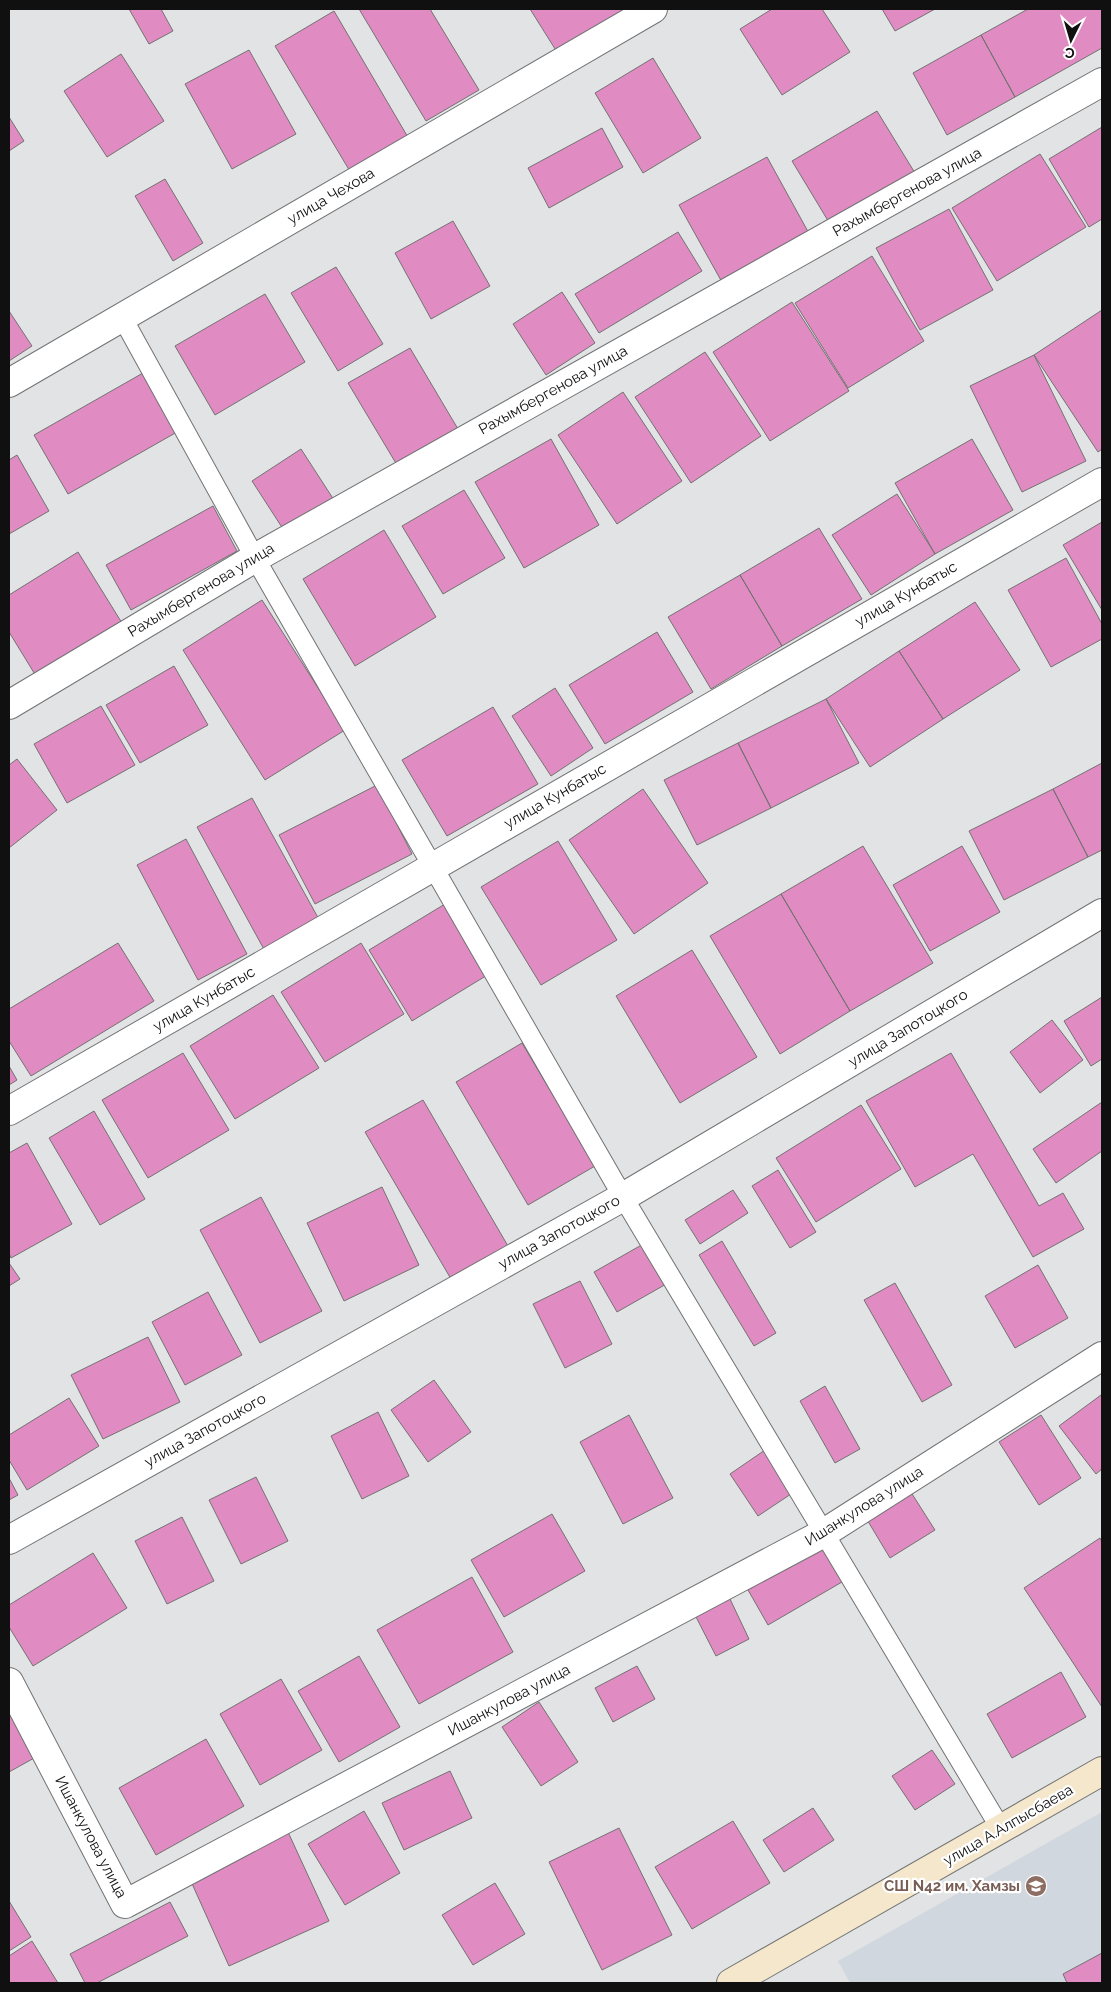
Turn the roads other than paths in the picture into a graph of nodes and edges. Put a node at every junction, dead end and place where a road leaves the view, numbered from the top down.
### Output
1 (653, 9) edge
2 (1102, 82) edge
3 (122, 317) junction
4 (9, 383) edge
5 (1102, 482) edge
6 (255, 558) junction
7 (9, 705) edge
8 (433, 867) junction
9 (1102, 913) edge
10 (9, 1111) edge
11 (623, 1197) junction
12 (1102, 1356) edge
13 (824, 1533) junction
14 (9, 1540) edge
15 (9, 1682) edge
16 (1102, 1771) edge
17 (1001, 1829) junction
18 (731, 1983) edge

1 - 3 street, улица Чехова
2 - 6 street, Рахымбергенова улица
3 - 4 street, улица Чехова
3 - 6 lane
5 - 8 street, улица Кунбатыс
6 - 7 street, Рахымбергенова улица
6 - 8 lane
8 - 10 street, улица Кунбатыс
8 - 11 lane
9 - 11 street, улица Запотоцкого
11 - 13 lane
11 - 14 street, улица Запотоцкого
12 - 13 street, Ишанкулова улица
13 - 15 street, Ишанкулова улица
13 - 17 lane
16 - 17 street, улица А.Алпысбаева
17 - 18 street, улица А.Алпысбаева

